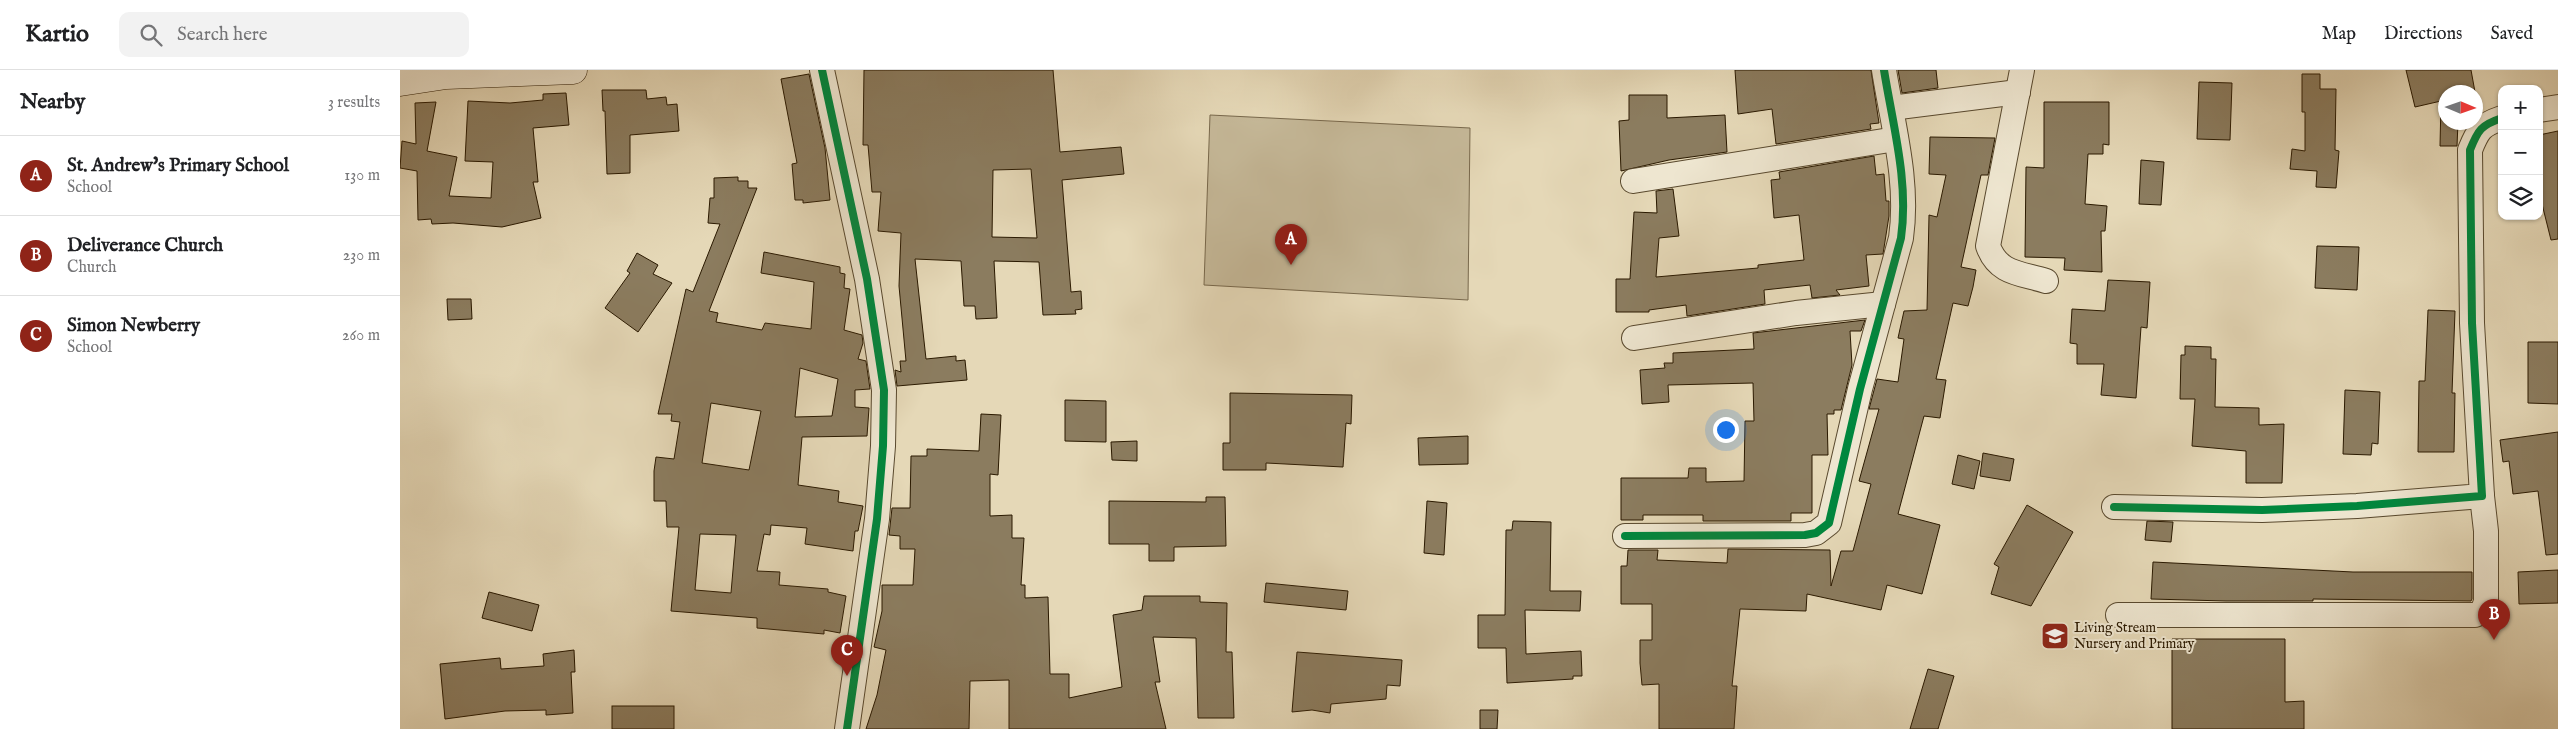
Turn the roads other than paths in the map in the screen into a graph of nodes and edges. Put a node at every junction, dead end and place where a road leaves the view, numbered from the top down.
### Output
1 (573, 70) edge
2 (822, 70) edge
3 (1884, 70) edge
4 (2020, 81) edge
5 (400, 82) edge
6 (2558, 107) edge
7 (1890, 108) junction
8 (2543, 109) edge
9 (2498, 119) edge
10 (1896, 139) junction
11 (1633, 181) dead end
12 (2046, 281) dead end
13 (1883, 304) junction
14 (1634, 338) dead end
15 (2482, 496) junction
16 (2114, 507) dead end
17 (1625, 536) dead end
18 (2118, 615) dead end
19 (847, 729) edge

1 - 5 street
2 - 19 street
3 - 7 street
4 - 7 street
4 - 12 street
6 - 8 street
7 - 10 street
9 - 15 street
10 - 11 street
10 - 13 street
13 - 14 street
13 - 17 street
15 - 16 street
15 - 18 street

